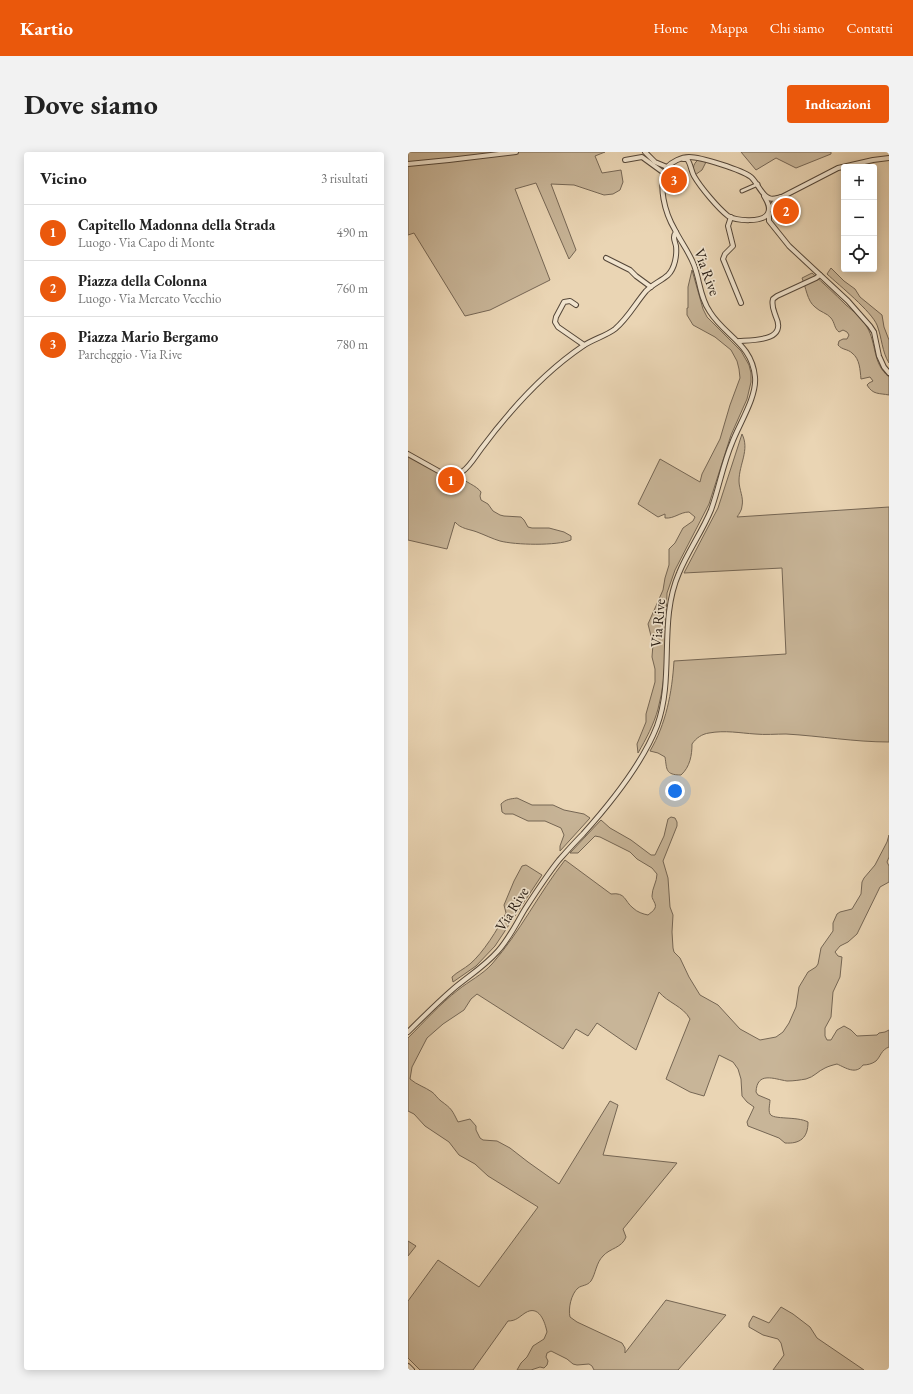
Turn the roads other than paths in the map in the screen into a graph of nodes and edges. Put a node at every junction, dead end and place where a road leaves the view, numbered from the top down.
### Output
1 (516, 152) edge
2 (645, 152) edge
3 (698, 158) junction
4 (889, 158) edge
5 (682, 159) junction
6 (625, 160) dead end
7 (408, 164) edge
8 (667, 167) junction
9 (691, 169) junction
10 (664, 173) junction
11 (758, 184) junction
12 (742, 191) dead end
13 (764, 194) junction
14 (781, 197) junction
15 (769, 212) junction
16 (731, 217) junction
17 (760, 219) junction
18 (769, 221) junction
19 (676, 232) junction
20 (606, 258) dead end
21 (820, 275) junction
22 (651, 287) junction
23 (741, 303) dead end
24 (576, 305) dead end
25 (738, 342) junction
26 (584, 345) junction
27 (889, 373) edge
28 (408, 454) edge
29 (408, 1032) edge
30 (408, 1366) edge
31 (412, 1370) edge

1 - 7 street
2 - 8 street
3 - 5 street
3 - 9 street
3 - 11 street
4 - 14 street
5 - 8 street
5 - 9 street
6 - 10 street
8 - 10 street, Via Rive
9 - 16 street
10 - 19 street, Via Rive
11 - 12 street
11 - 13 street
13 - 14 street
13 - 15 street
14 - 15 street
15 - 17 street
15 - 18 street
16 - 17 street
16 - 23 street
17 - 18 street
18 - 21 street
19 - 22 street
19 - 25 street, Via Rive
20 - 22 street
21 - 25 street
21 - 27 street
22 - 26 street
24 - 26 street
25 - 29 street, Via Rive
26 - 28 street
30 - 31 street

